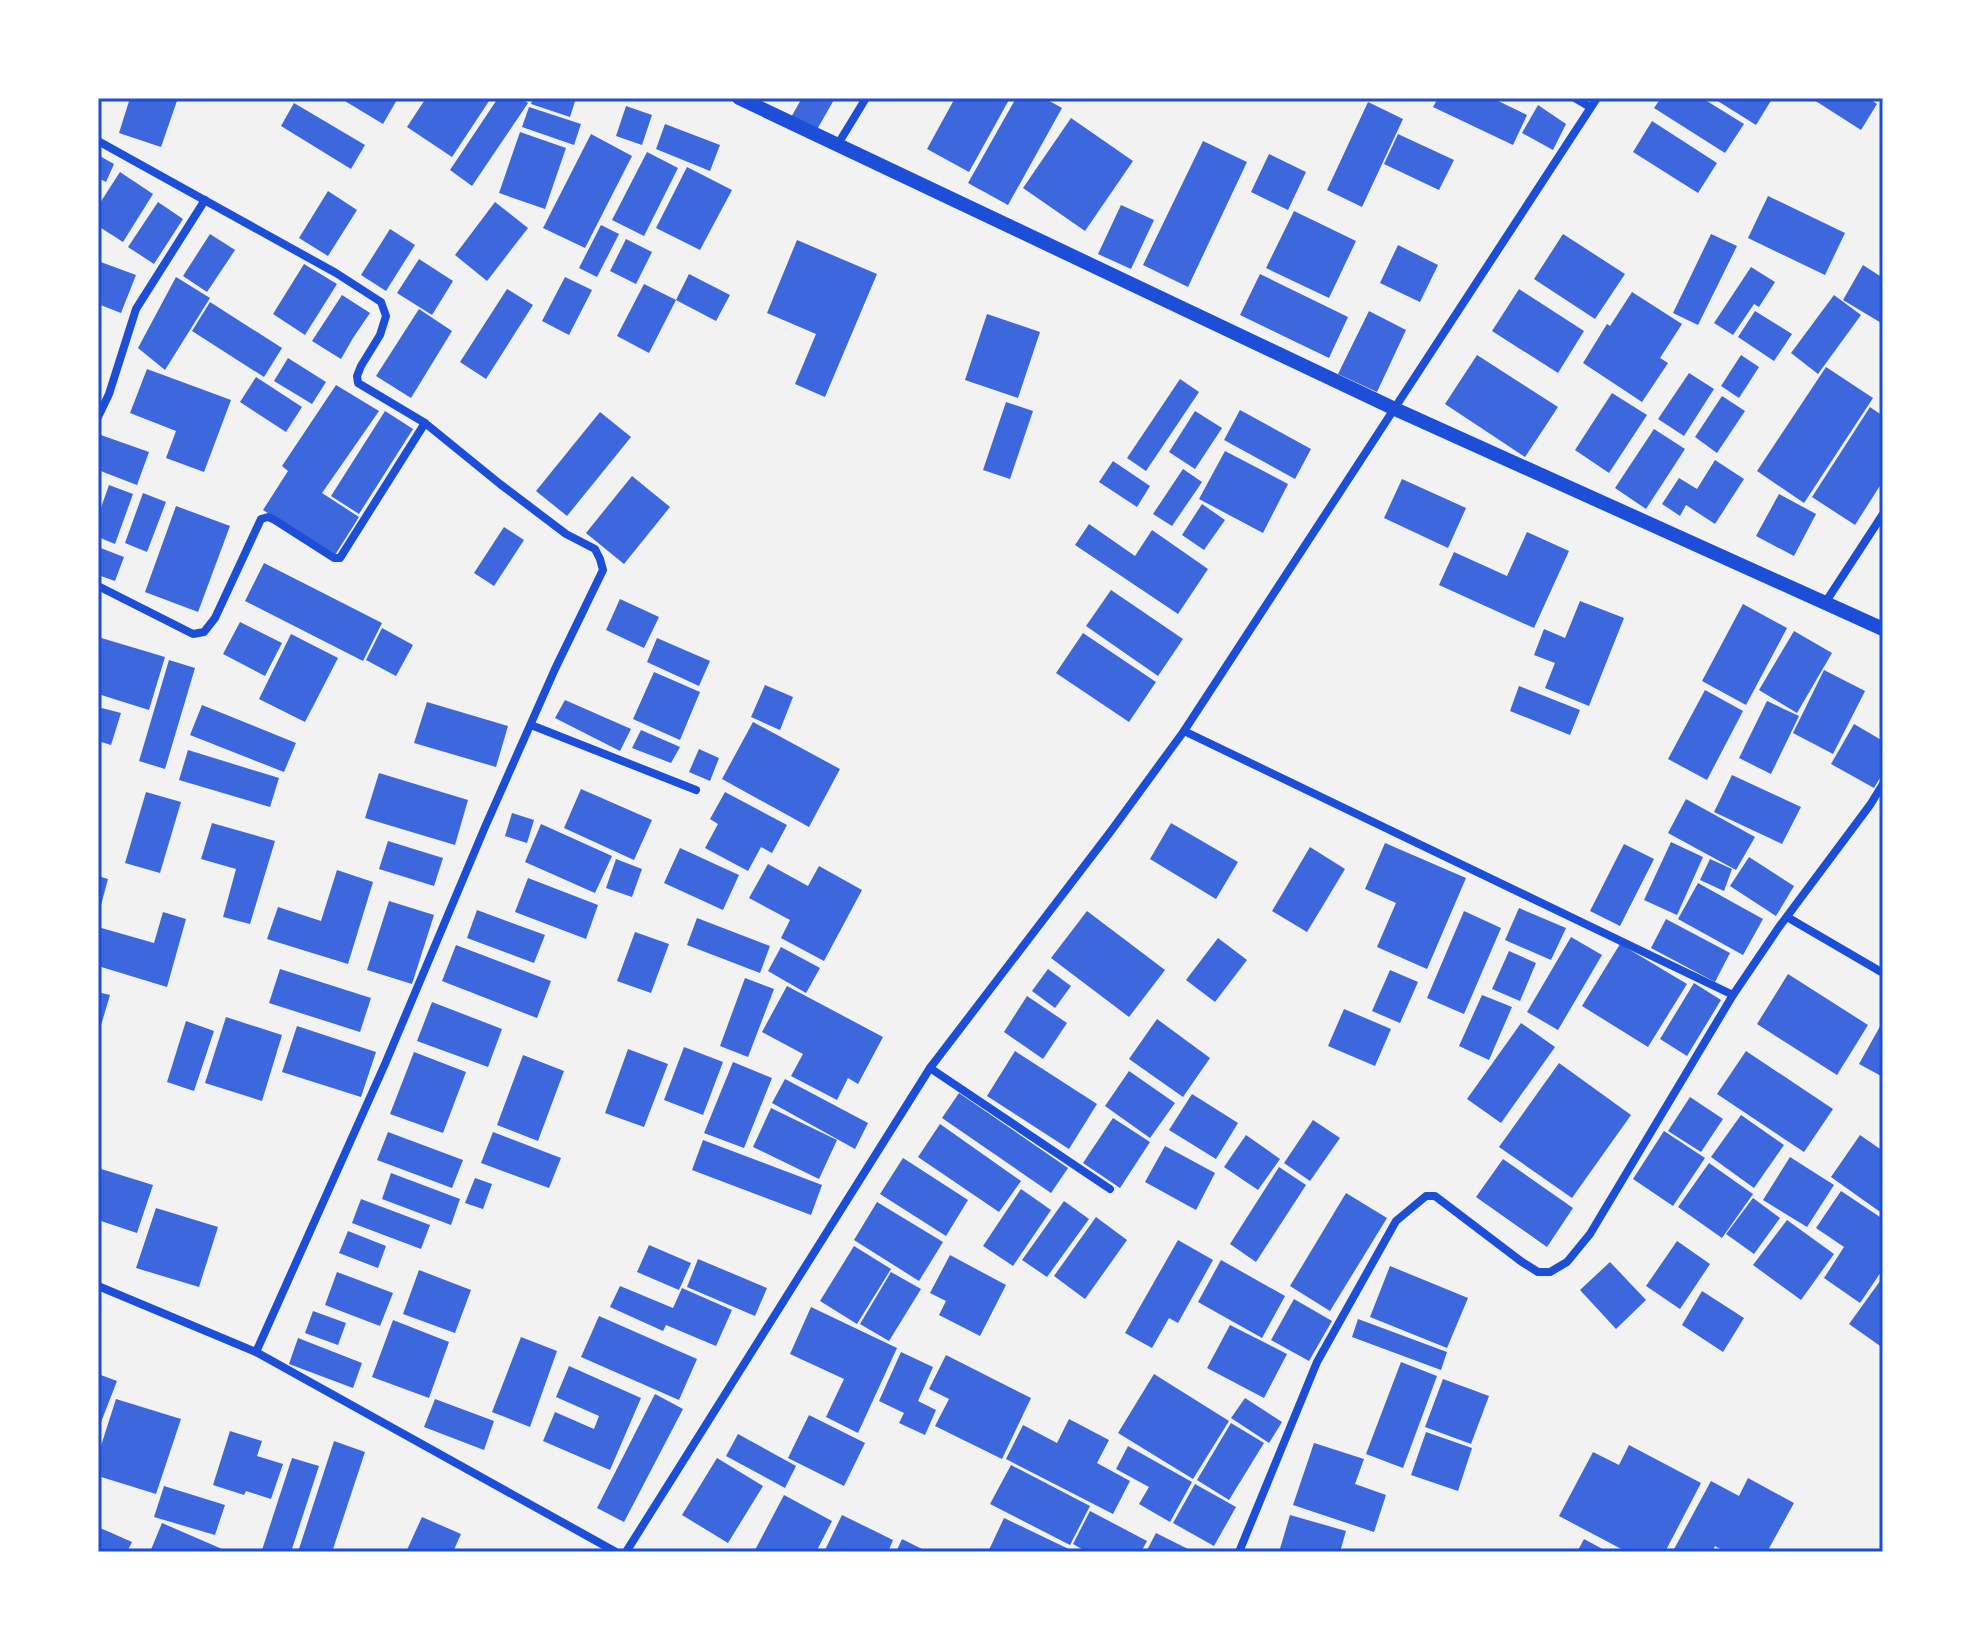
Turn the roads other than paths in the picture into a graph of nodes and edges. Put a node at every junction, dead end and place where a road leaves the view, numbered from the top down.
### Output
1 (739, 98) edge
2 (866, 98) edge
3 (1575, 98) edge
4 (1597, 98) edge
5 (1590, 107) junction
6 (98, 141) edge
7 (838, 144) junction
8 (205, 200) junction
9 (1395, 409) junction
10 (98, 417) edge
11 (425, 423) junction
12 (1883, 514) edge
13 (98, 586) edge
14 (1825, 603) junction
15 (1883, 629) edge
16 (531, 725) junction
17 (1184, 731) junction
18 (1883, 784) edge
19 (696, 790) dead end
20 (1787, 917) junction
21 (1883, 973) edge
22 (1733, 995) junction
23 (930, 1068) junction
24 (1110, 1189) dead end
25 (98, 1286) edge
26 (256, 1352) junction
27 (616, 1552) edge
28 (626, 1552) edge
29 (1239, 1552) edge

1 - 7 street
2 - 7 street
3 - 5 street
4 - 5 street
5 - 9 street
6 - 8 street
7 - 9 street
8 - 10 street
8 - 11 street
9 - 14 street
9 - 17 street
11 - 13 street
11 - 16 street
12 - 14 street
14 - 15 street
16 - 19 street
16 - 26 street
17 - 22 street
17 - 23 street
18 - 20 street
20 - 21 street
20 - 22 street
22 - 29 street
23 - 24 street
23 - 28 street
25 - 26 street
26 - 27 street

